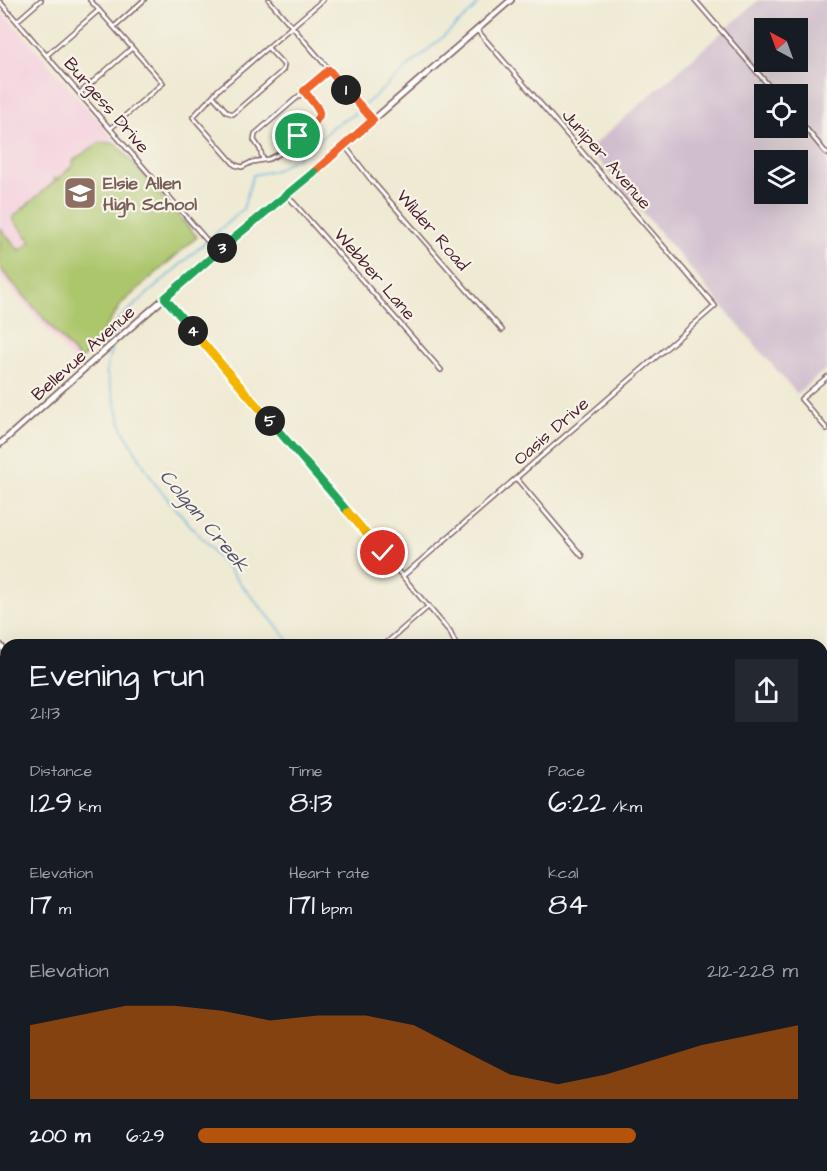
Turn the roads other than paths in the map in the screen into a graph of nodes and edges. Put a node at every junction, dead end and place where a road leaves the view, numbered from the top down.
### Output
1 (41, 0) edge
2 (90, 0) edge
3 (144, 0) edge
4 (269, 0) edge
5 (323, 0) edge
6 (511, 0) edge
7 (695, 0) edge
8 (0, 2) edge
9 (99, 10) junction
10 (17, 21) junction
11 (114, 26) junction
12 (292, 26) junction
13 (477, 30) junction
14 (132, 48) junction
15 (268, 48) junction
16 (47, 55) junction
17 (329, 70) junction
18 (767, 84) edge
19 (304, 91) junction
20 (80, 93) junction
21 (214, 97) junction
22 (373, 120) junction
23 (111, 128) junction
24 (808, 131) edge
25 (345, 146) junction
26 (827, 153) edge
27 (263, 160) junction
28 (288, 195) junction
29 (217, 252) junction
30 (165, 298) junction
31 (715, 306) joint
32 (502, 330) dead end
33 (441, 370) dead end
34 (827, 377) edge
35 (827, 429) edge
36 (0, 444) edge
37 (517, 479) junction
38 (582, 556) dead end
39 (403, 576) junction
40 (429, 606) junction
41 (391, 639) edge
42 (453, 639) edge

1 - 10 street
2 - 9 street
3 - 11 street
4 - 12 street
5 - 12 street
6 - 13 street, Bellevue Avenue
7 - 18 street
8 - 10 street, Burgess Drive
9 - 11 street
9 - 16 street
10 - 16 street, Burgess Drive
11 - 14 street
12 - 15 street
12 - 17 street
13 - 22 street, Bellevue Avenue
13 - 31 street, Juniper Avenue
14 - 20 street
14 - 23 street
15 - 21 street
15 - 21 street
16 - 20 street, Burgess Drive
17 - 19 street
17 - 22 street
19 - 27 street
19 - 27 street
20 - 23 street, Burgess Drive
21 - 27 street
22 - 25 street, Bellevue Avenue
23 - 29 street, Burgess Drive
24 - 26 street
25 - 28 street, Bellevue Avenue
25 - 32 street, Wilder Road
28 - 29 street, Bellevue Avenue
28 - 33 street, Webber Lane
29 - 30 street, Bellevue Avenue
30 - 36 street, Bellevue Avenue
30 - 39 street
31 - 37 street, Oasis Drive
34 - 35 street
37 - 38 street
37 - 39 street, Oasis Drive
39 - 40 street
40 - 41 street
40 - 42 street

